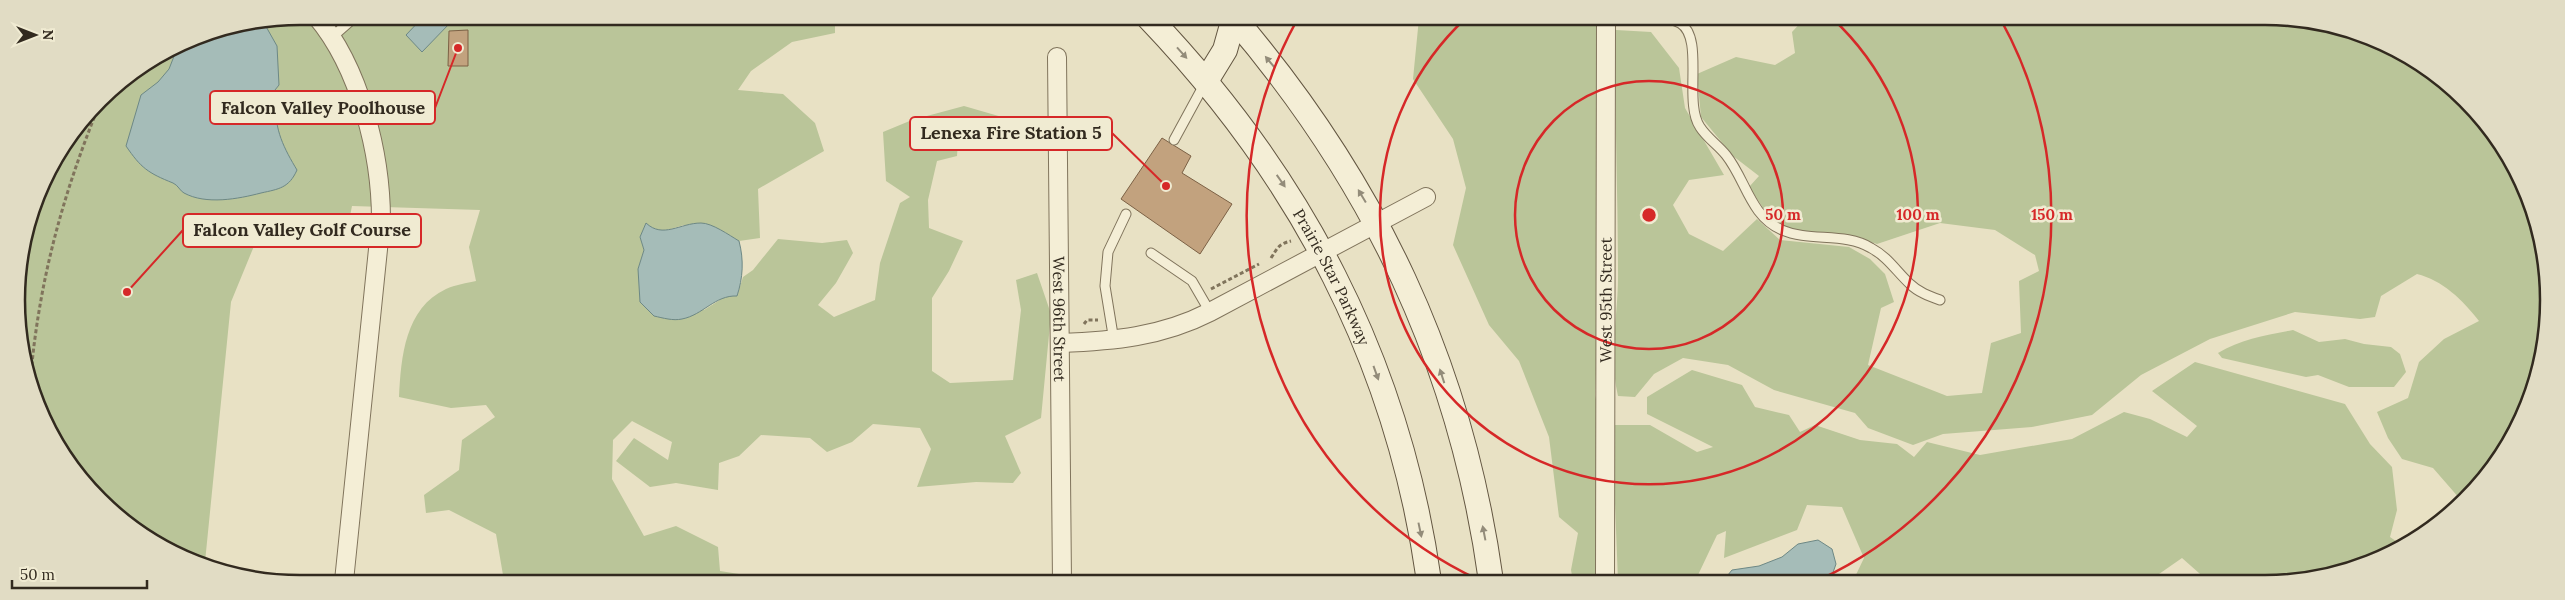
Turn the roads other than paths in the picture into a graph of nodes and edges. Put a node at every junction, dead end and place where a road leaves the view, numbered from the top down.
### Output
1 (323, 25) edge
2 (346, 25) edge
3 (1155, 25) edge
4 (1231, 25) edge
5 (1239, 25) edge
6 (1606, 25) edge
7 (1683, 25) edge
8 (332, 38) junction
9 (1058, 57) dead end
10 (1206, 81) junction
11 (1174, 140) dead end
12 (1426, 197) dead end
13 (1126, 214) dead end
14 (1378, 223) junction
15 (1151, 253) dead end
16 (1322, 253) junction
17 (1940, 300) dead end
18 (1210, 312) junction
19 (1114, 341) junction
20 (1060, 343) junction
21 (345, 575) edge
22 (1062, 575) edge
23 (1428, 575) edge
24 (1490, 575) edge
25 (1605, 575) edge

1 - 8 street
2 - 8 lane
3 -> 10 main road, Prairie Star Parkway
4 - 10 main road
14 -> 5 main road
6 - 25 street, West 95th Street
7 - 17 lane
8 - 21 street
9 - 20 street, West 96th Street
10 - 11 lane
10 -> 16 main road, Prairie Star Parkway
12 - 14 street
13 - 19 lane
14 - 16 street
24 -> 14 main road
15 - 18 lane
16 - 18 street
16 -> 23 main road, Prairie Star Parkway
18 - 19 street
19 - 20 street
20 - 22 street, West 96th Street

